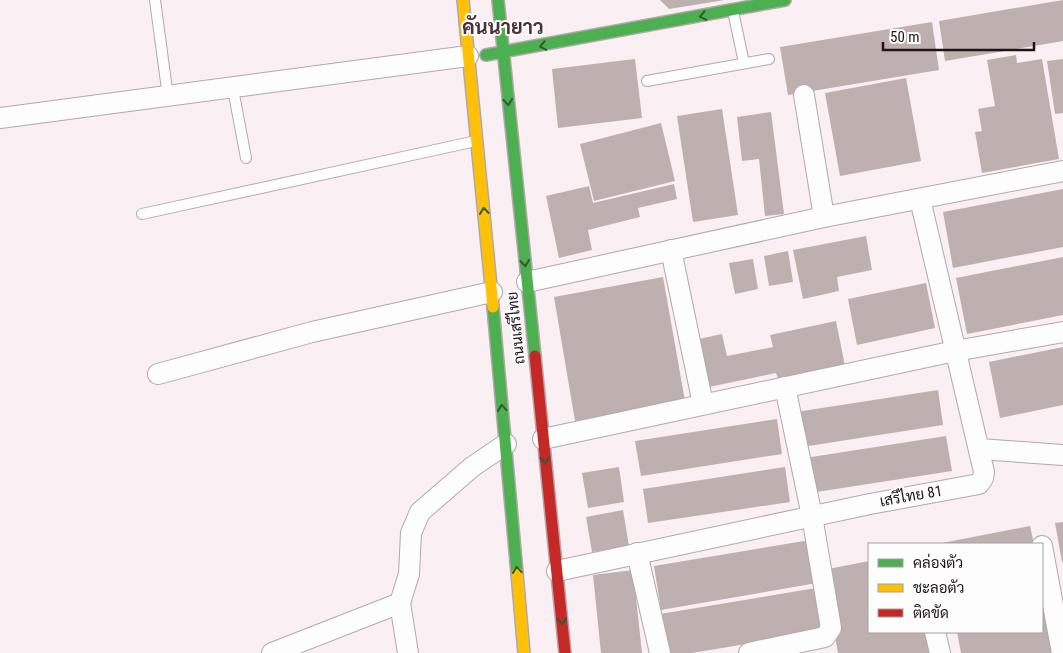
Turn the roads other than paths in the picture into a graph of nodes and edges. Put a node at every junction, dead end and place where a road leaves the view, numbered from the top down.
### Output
1 (155, 0) edge
2 (498, 0) edge
3 (785, 0) edge
4 (463, 1) edge
5 (477, 1) edge
6 (732, 10) junction
7 (503, 53) junction
8 (468, 56) junction
9 (769, 59) dead end
10 (744, 63) junction
11 (647, 81) dead end
12 (234, 89) junction
13 (804, 96) dead end
14 (168, 97) junction
15 (0, 118) edge
16 (476, 141) junction
17 (246, 158) dead end
18 (1063, 172) edge
19 (920, 199) junction
20 (142, 214) dead end
21 (824, 217) junction
22 (671, 250) junction
23 (527, 282) junction
24 (492, 292) junction
25 (1063, 332) edge
26 (954, 351) junction
27 (158, 374) dead end
28 (785, 387) junction
29 (703, 404) junction
30 (543, 439) junction
31 (506, 444) junction
32 (979, 449) junction
33 (1063, 455) edge
34 (812, 516) junction
35 (637, 553) junction
36 (1043, 554) edge
37 (557, 571) junction
38 (400, 603) junction
39 (935, 633) edge
40 (272, 653) edge
41 (408, 653) edge
42 (524, 653) edge
43 (565, 653) edge
44 (660, 653) edge
45 (749, 653) edge
46 (940, 653) edge
47 (1062, 653) edge

1 - 14 lane
2 - 7 main road, ถนนเสรีไทย
3 - 6 main road
4 - 5 main road
4 - 8 main road, ถนนเสรีไทย
6 -> 7 main road
6 - 10 lane
7 - 8 main road
7 -> 23 main road, ถนนเสรีไทย
8 - 12 street
8 - 16 main road, ถนนเสรีไทย
9 - 10 lane
10 - 11 lane
12 - 14 street
12 - 17 lane
13 - 21 street
14 - 15 street
16 - 20 lane
24 -> 16 main road, ถนนเสรีไทย
18 - 19 street
19 - 21 street
19 - 26 street, เสรีไทย 81
21 - 22 street
22 - 23 street
22 - 29 street
23 - 30 main road, ถนนเสรีไทย
24 - 27 street
31 -> 24 main road, ถนนเสรีไทย
25 - 26 street
26 - 28 street
26 - 32 street, เสรีไทย 81
28 - 29 street
28 - 34 street
29 - 30 street
30 -> 37 main road, ถนนเสรีไทย
31 - 38 street
42 -> 31 main road, ถนนเสรีไทย
32 - 33 street
32 - 34 street, เสรีไทย 81
34 - 35 street, เสรีไทย 81
34 - 45 street
35 - 37 street, เสรีไทย 81
35 - 44 street
36 - 47 street
37 -> 43 main road, ถนนเสรีไทย
38 - 40 street
38 - 41 street
39 - 46 street

